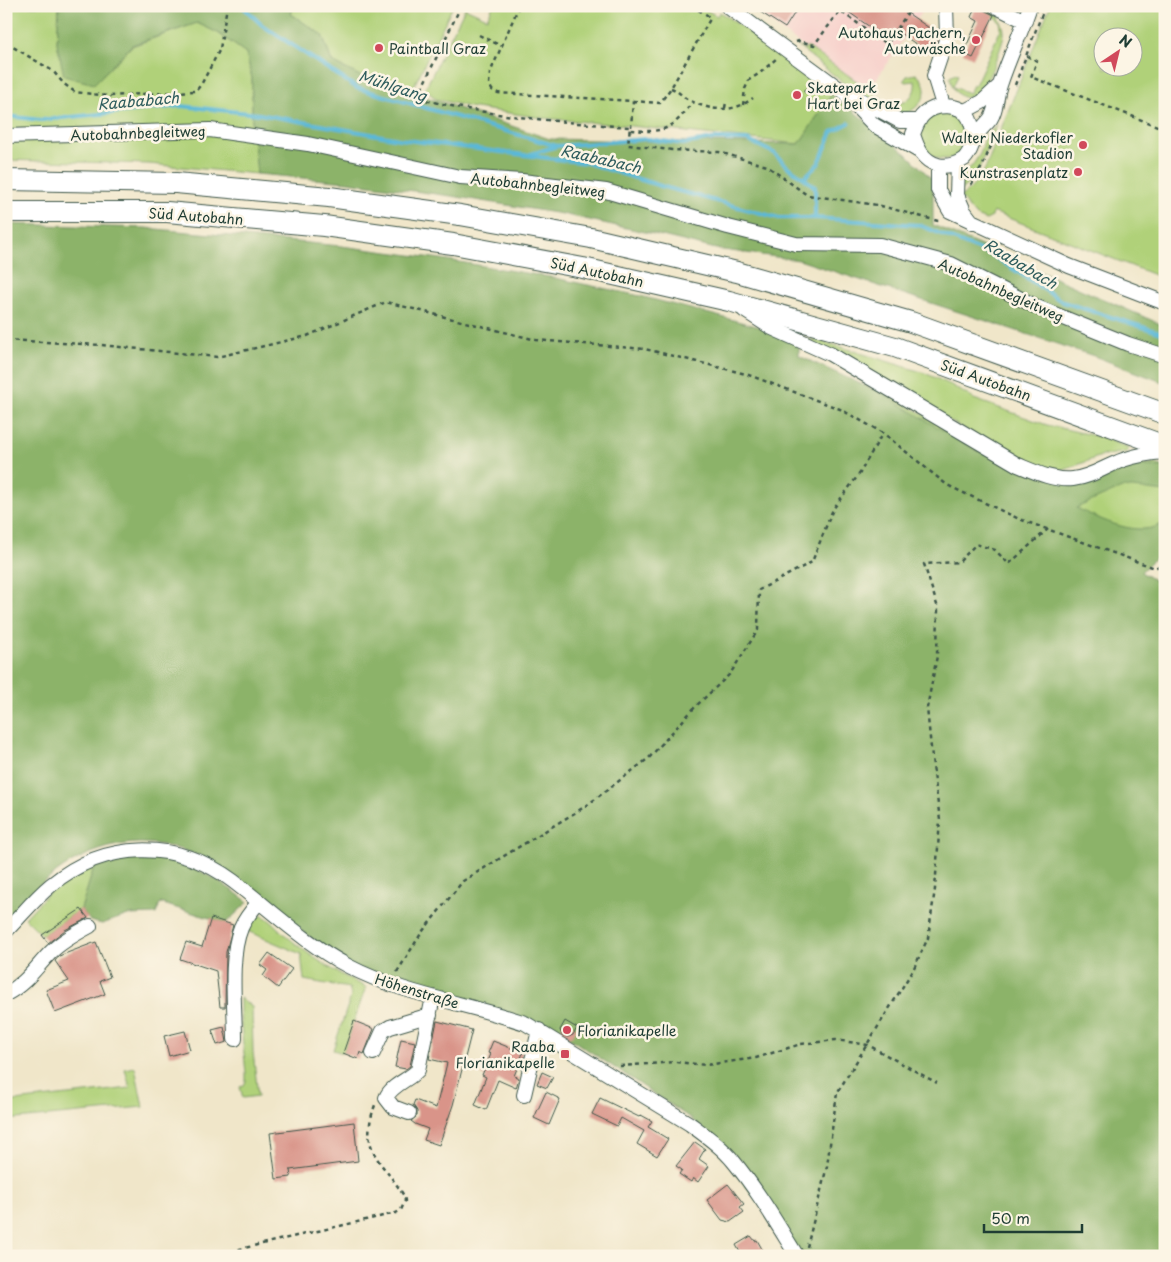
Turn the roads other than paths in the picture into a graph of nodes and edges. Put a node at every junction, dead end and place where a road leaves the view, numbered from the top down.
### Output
1 (946, 6) edge
2 (994, 6) edge
3 (1030, 6) edge
4 (728, 7) edge
5 (1025, 21) junction
6 (999, 86) junction
7 (838, 88) junction
8 (943, 105) junction
9 (963, 112) junction
10 (919, 121) junction
11 (6, 136) edge
12 (975, 137) junction
13 (919, 151) junction
14 (958, 163) junction
15 (938, 165) junction
16 (6, 180) edge
17 (6, 212) edge
18 (974, 223) junction
19 (729, 301) junction
20 (1165, 303) edge
21 (1165, 356) edge
22 (1165, 414) edge
23 (1165, 446) edge
24 (1165, 452) edge
25 (259, 902) junction
26 (90, 926) dead end
27 (6, 931) edge
28 (6, 994) edge
29 (433, 996) junction
30 (430, 1015) junction
31 (539, 1030) junction
32 (235, 1039) dead end
33 (373, 1053) dead end
34 (524, 1095) dead end
35 (409, 1113) dead end
36 (797, 1256) edge

1 - 8 street
2 - 5 street
3 - 5 street
4 - 7 street
5 - 6 street
6 - 9 street
6 - 12 street
7 - 10 street
7 - 13 street
8 - 9 street
8 - 10 street
9 - 12 street
10 - 13 street
11 - 21 street, Autobahnbegleitweg
12 - 14 street
13 - 15 street
14 - 15 street
14 - 18 street
15 - 18 street
16 - 22 highway, Süd Autobahn
17 - 19 highway, Süd Autobahn
18 - 20 street
19 - 23 highway, Süd Autobahn
19 - 24 street
25 - 27 street, Höhenstraße
25 - 29 street, Höhenstraße
25 - 32 street
26 - 28 street
29 - 30 street
29 - 31 street, Höhenstraße
30 - 33 street
30 - 35 street
31 - 34 street
31 - 36 street, Höhenstraße

